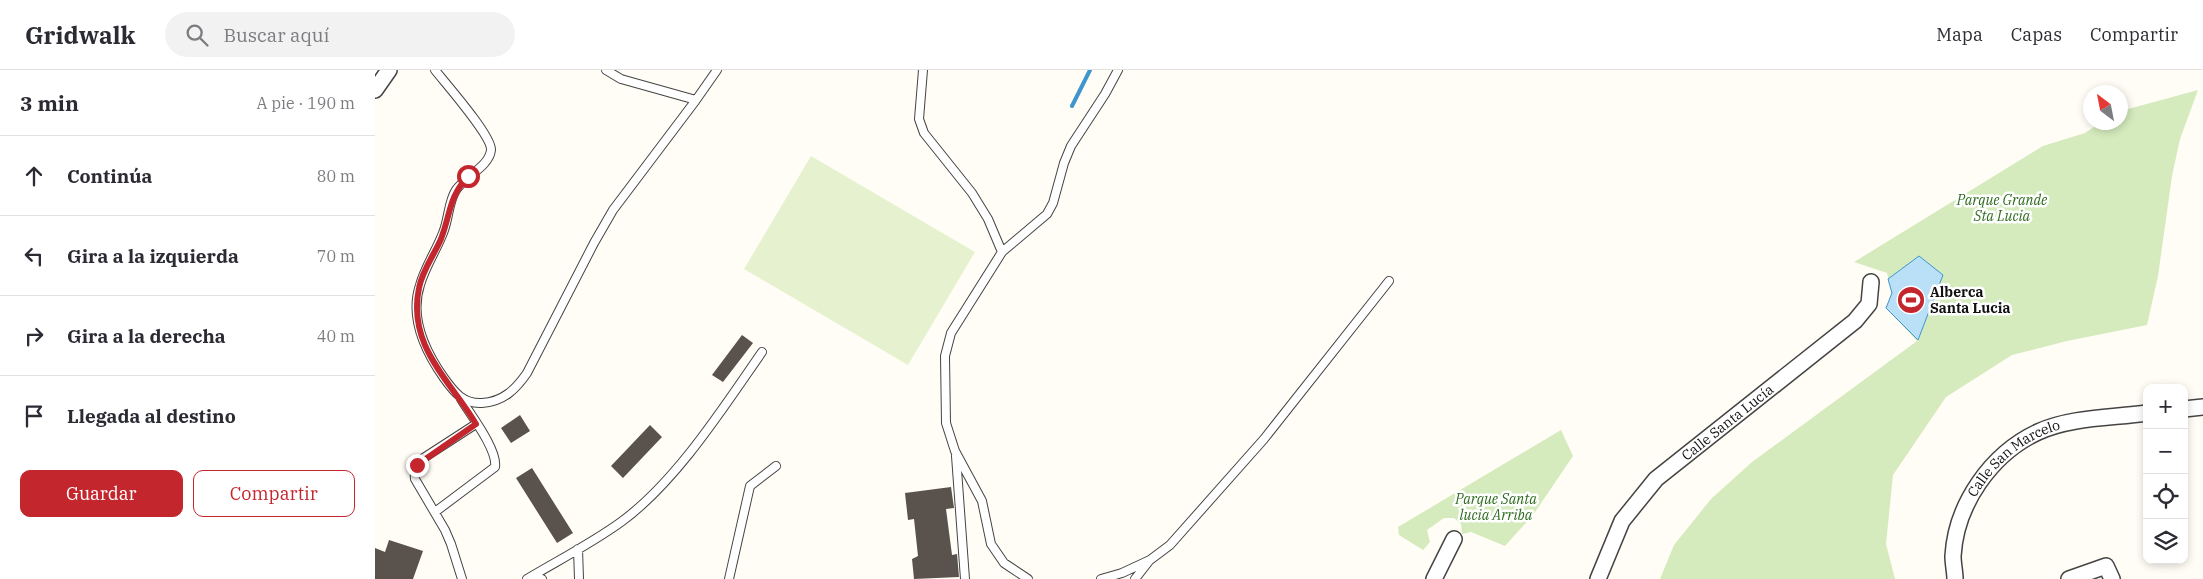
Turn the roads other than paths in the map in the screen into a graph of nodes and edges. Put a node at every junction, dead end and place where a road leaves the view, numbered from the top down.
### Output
1 (389, 70) edge
2 (435, 70) edge
3 (606, 70) edge
4 (717, 70) edge
5 (923, 70) edge
6 (1118, 70) edge
7 (375, 90) edge
8 (696, 100) junction
9 (1002, 252) junction
10 (1389, 281) dead end
11 (1871, 282) dead end
12 (762, 352) dead end
13 (461, 399) junction
14 (2203, 406) edge
15 (2188, 408) edge
16 (2143, 414) edge
17 (476, 424) junction
18 (955, 452) junction
19 (776, 466) dead end
20 (435, 512) junction
21 (1454, 539) dead end
22 (578, 549) junction
23 (1150, 560) junction
24 (2109, 573) edge
25 (530, 577) edge
26 (462, 579) edge
27 (542, 579) edge
28 (579, 579) edge
29 (729, 579) edge
30 (965, 579) edge
31 (1028, 579) edge
32 (1101, 579) edge
33 (1135, 579) edge
34 (1434, 579) edge
35 (1598, 579) edge
36 (1955, 579) edge
37 (2069, 579) edge

1 - 7 street
2 - 13 lane
3 - 8 lane
4 - 8 lane
5 - 9 lane
6 - 9 lane
8 - 13 lane
9 - 18 lane
10 - 23 lane
11 - 35 street, Calle Santa Lucía
12 - 22 lane
13 - 17 lane
14 - 15 street
16 - 36 street, Calle San Marcelo
17 - 20 lane
17 - 20 lane
18 - 30 lane
18 - 31 lane
19 - 29 lane
20 - 26 lane
21 - 34 street
22 - 25 lane
22 - 28 lane
23 - 32 lane
23 - 33 lane
24 - 37 street
25 - 27 lane

